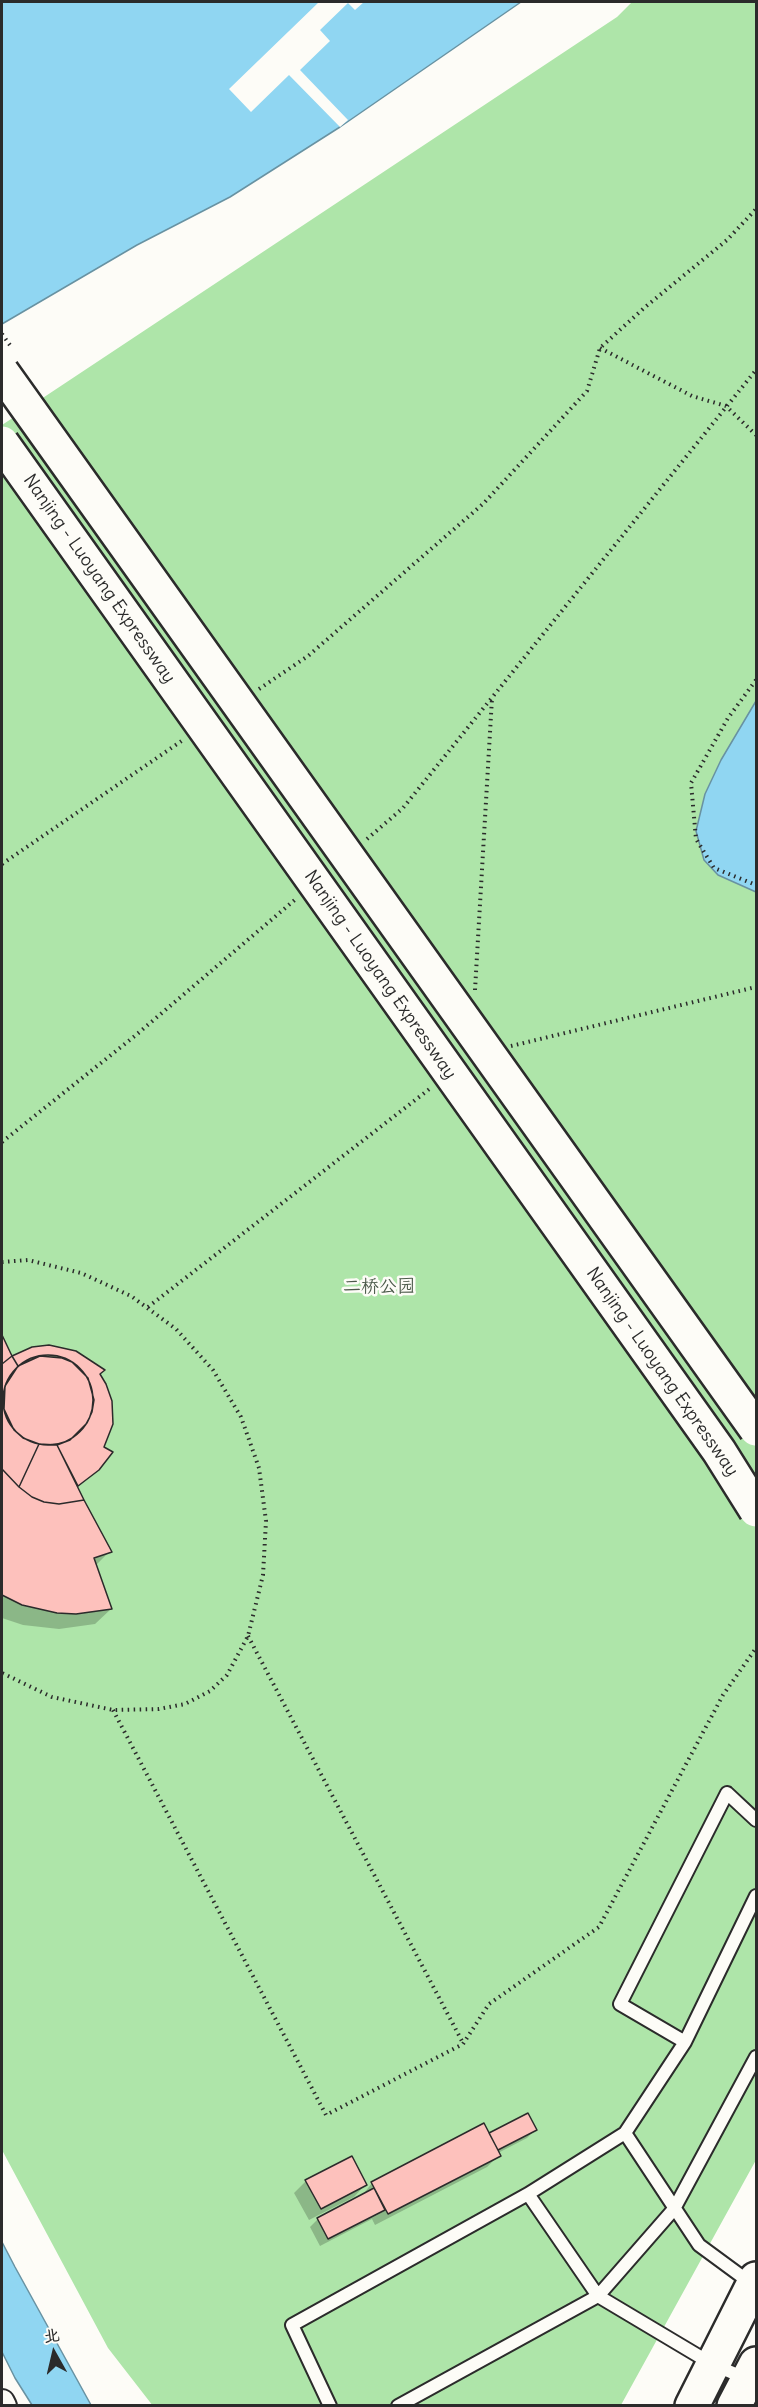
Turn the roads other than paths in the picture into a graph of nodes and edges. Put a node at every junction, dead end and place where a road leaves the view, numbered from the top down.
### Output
1 (2, 372) edge
2 (2, 443) edge
3 (756, 1429) edge
4 (756, 1510) edge
5 (756, 1820) edge
6 (756, 1896) edge
7 (685, 2042) junction
8 (756, 2057) edge
9 (625, 2133) junction
10 (528, 2194) junction
11 (674, 2209) junction
12 (755, 2283) edge
13 (598, 2296) junction
14 (712, 2364) junction
15 (746, 2383) edge
16 (2, 2402) edge
17 (4, 2406) edge
18 (330, 2406) edge
19 (398, 2406) edge
20 (692, 2406) edge

1 - 3 main road, bridge
2 - 4 main road, Nanjing - Luoyang Expressway, bridge
5 - 7 lane
6 - 7 lane
7 - 9 lane
8 - 11 lane
9 - 10 lane
9 - 11 lane
10 - 13 lane
10 - 18 lane
11 - 12 lane
11 - 13 lane
12 - 14 main road
13 - 14 lane
13 - 19 lane
14 - 15 lane
14 - 20 main road
16 - 17 street

